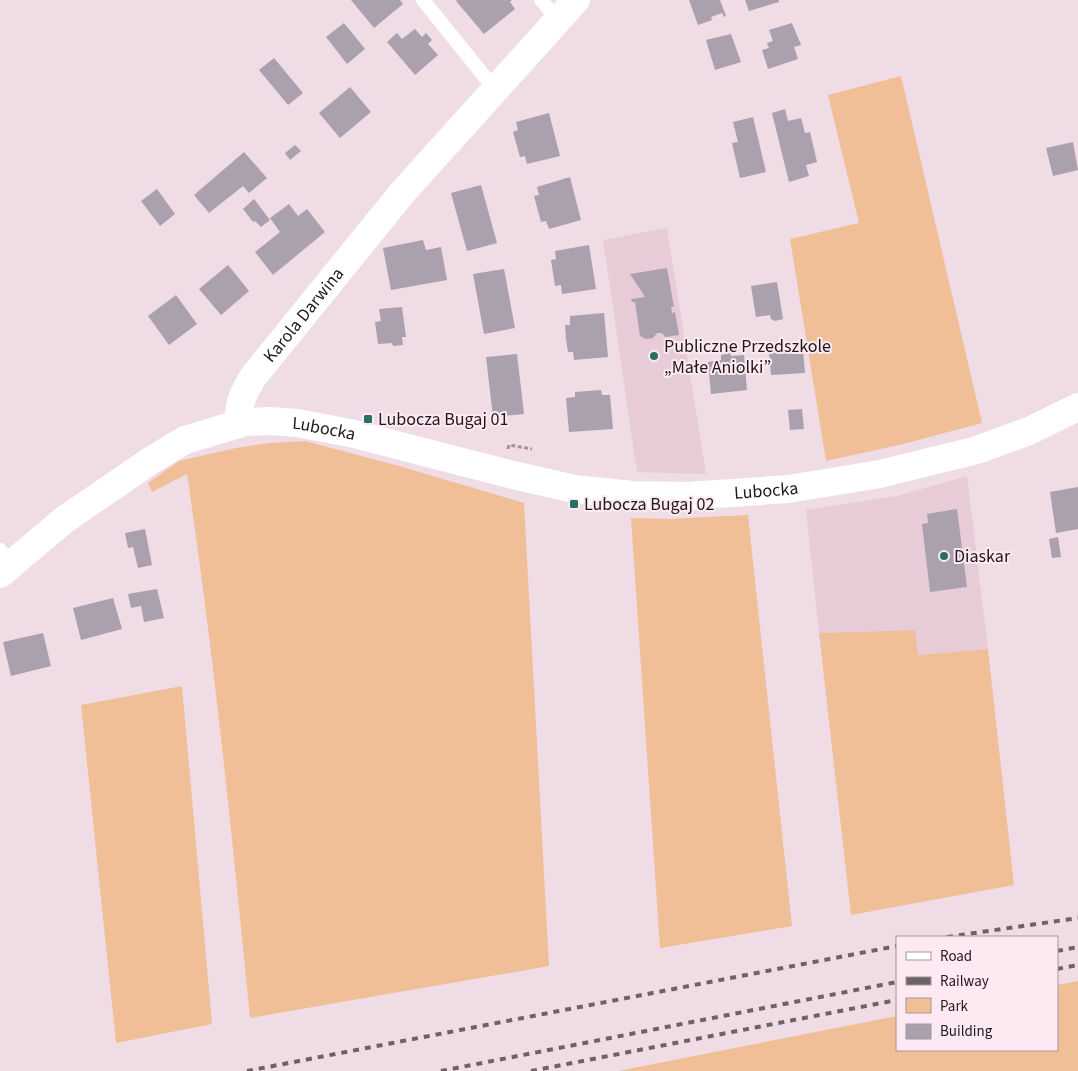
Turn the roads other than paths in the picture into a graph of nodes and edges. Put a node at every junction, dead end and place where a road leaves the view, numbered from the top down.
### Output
1 (423, 0) edge
2 (576, 0) edge
3 (550, 10) edge
4 (485, 77) dead end
5 (1078, 406) edge
6 (239, 424) junction
7 (4, 563) edge

1 - 4 lane
2 - 3 street, Karola Darwina
3 - 6 street, Karola Darwina
5 - 6 street, Lubocka
6 - 7 street

